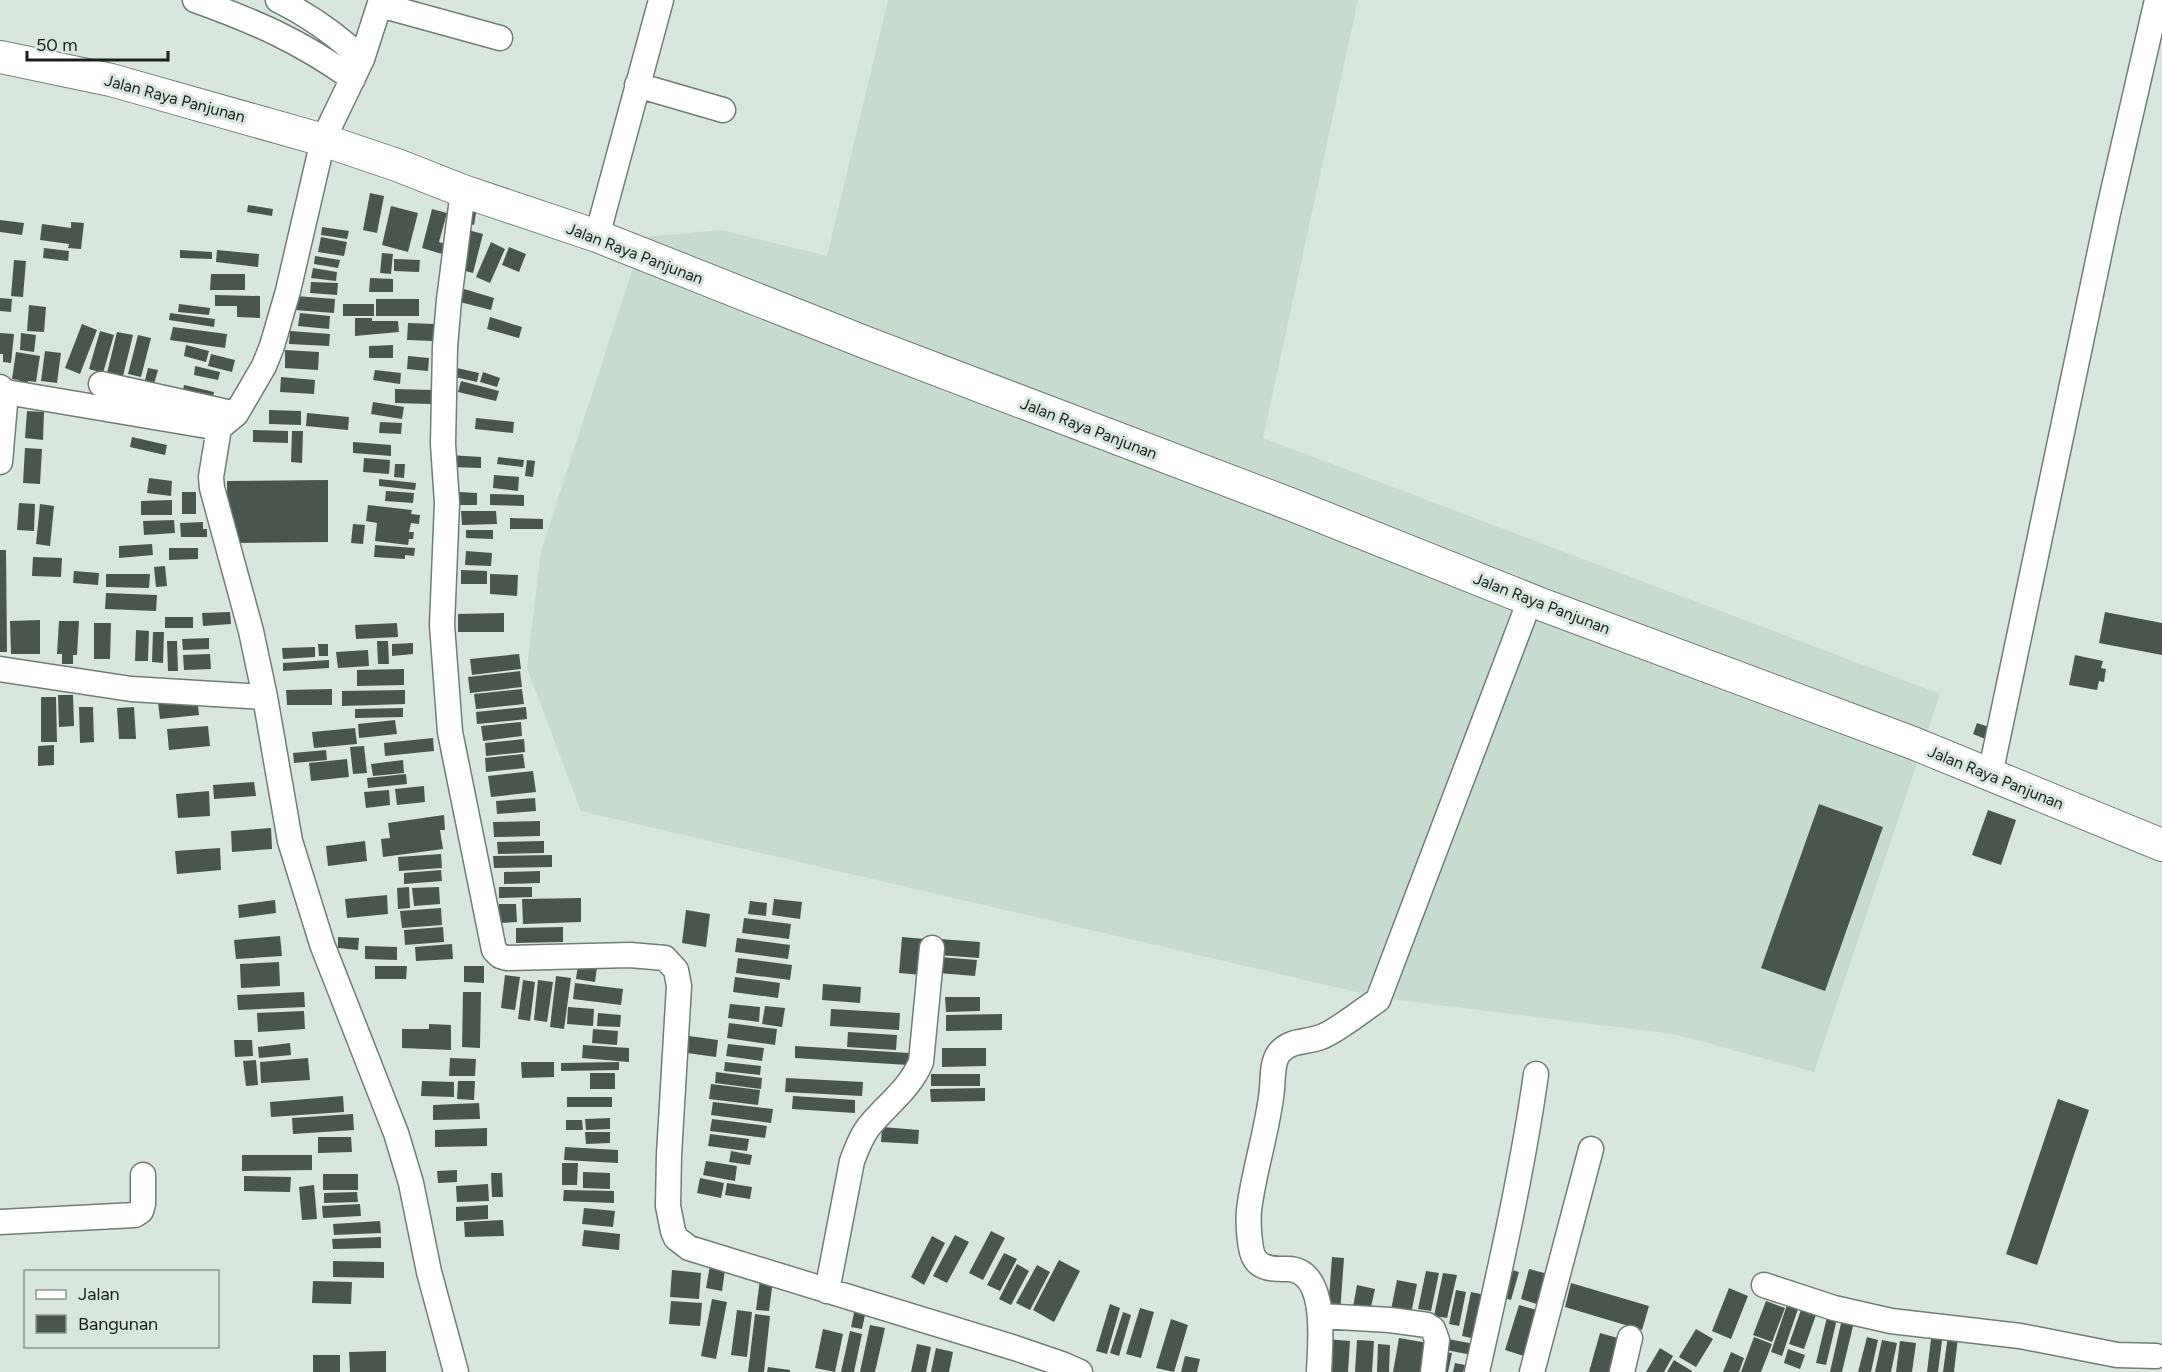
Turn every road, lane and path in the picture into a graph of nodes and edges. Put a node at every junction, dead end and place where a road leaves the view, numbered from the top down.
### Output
1 (195, 0) edge
2 (278, 0) edge
3 (661, 0) edge
4 (2157, 0) edge
5 (380, 3) edge
6 (500, 38) dead end
7 (0, 57) edge
8 (358, 69) junction
9 (637, 85) junction
10 (723, 110) dead end
11 (323, 140) junction
12 (463, 191) junction
13 (602, 221) junction
14 (101, 384) dead end
15 (3, 389) edge
16 (228, 421) junction
17 (0, 462) edge
18 (1530, 600) junction
19 (0, 669) edge
20 (265, 697) junction
21 (1994, 758) junction
22 (2162, 845) edge
23 (932, 948) dead end
24 (1536, 1074) dead end
25 (1591, 1149) dead end
26 (143, 1175) dead end
27 (0, 1222) edge
28 (1764, 1285) dead end
29 (827, 1291) junction
30 (1321, 1316) junction
31 (1630, 1338) dead end
32 (2160, 1357) edge
33 (1062, 1365) edge
34 (456, 1372) edge
35 (1319, 1372) edge
36 (1433, 1372) edge
37 (1477, 1372) edge
38 (1532, 1372) edge
39 (1622, 1372) edge

1 - 8 street
2 - 8 street
3 - 9 street
4 - 21 street
5 - 6 street
5 - 8 street
7 - 11 main road, Jalan Raya Panjunan
8 - 11 street
9 - 10 street
9 - 13 street
11 - 12 main road, Jalan Raya Panjunan
11 - 16 street
12 - 13 main road, Jalan Raya Panjunan
12 - 29 street
13 - 18 main road, Jalan Raya Panjunan
14 - 16 street
15 - 16 street
15 - 17 street
16 - 20 street
18 - 21 main road, Jalan Raya Panjunan
18 - 30 street
19 - 20 street
20 - 34 street
21 - 22 main road, Jalan Raya Panjunan
23 - 29 street
24 - 37 street
25 - 38 street
26 - 27 street
28 - 32 street
29 - 33 street
30 - 35 street
30 - 36 street
31 - 39 street

